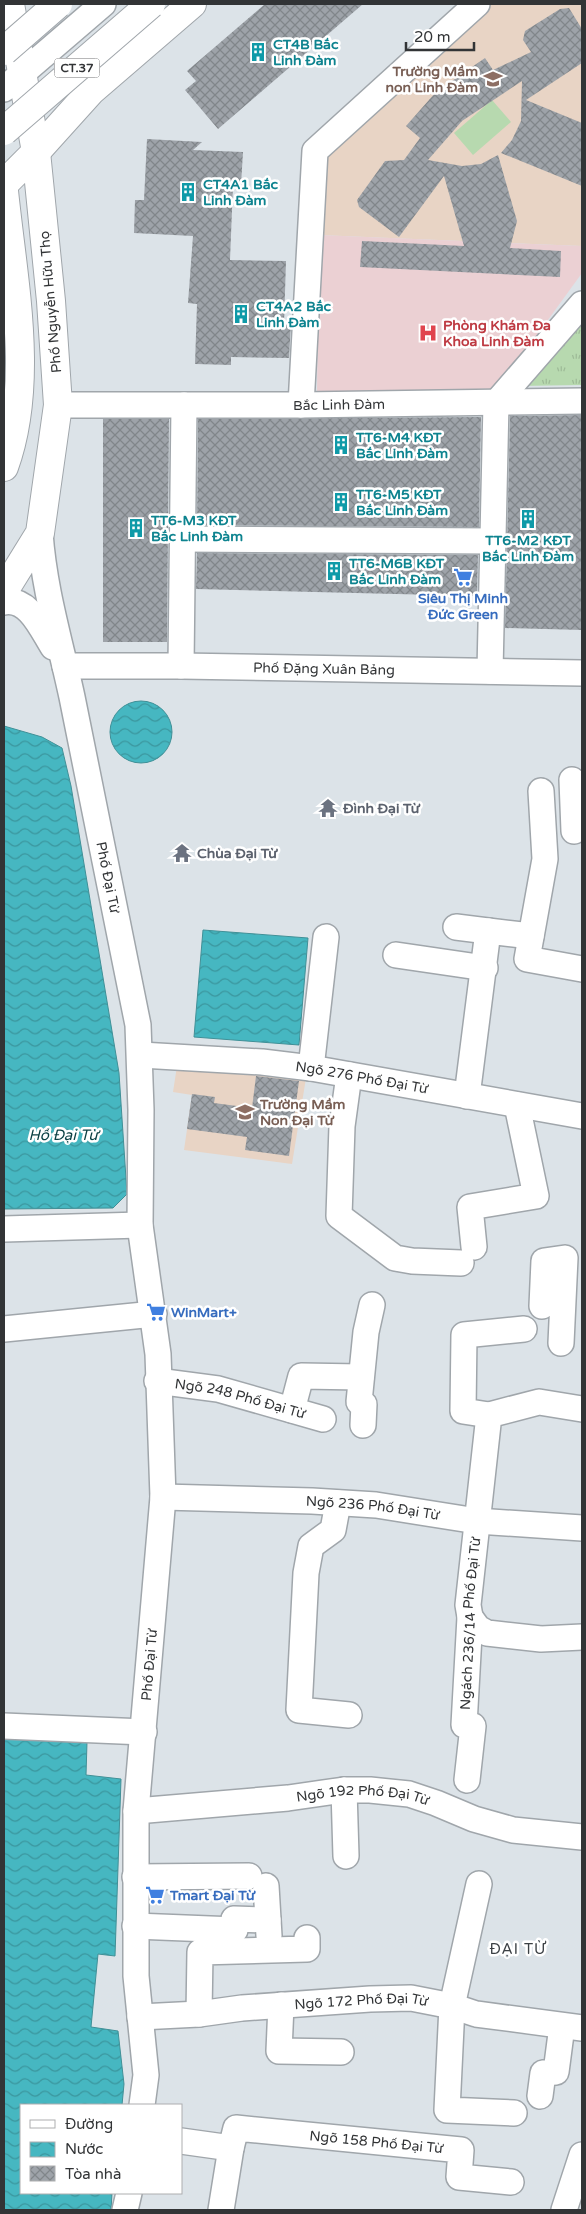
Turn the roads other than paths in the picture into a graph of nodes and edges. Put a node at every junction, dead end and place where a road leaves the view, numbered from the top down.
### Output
1 (10, 4) edge
2 (58, 4) edge
3 (103, 4) edge
4 (151, 4) edge
5 (192, 4) edge
6 (477, 4) edge
7 (4, 51) edge
8 (13, 81) edge
9 (4, 131) edge
10 (36, 152) junction
11 (4, 184) edge
12 (4, 192) edge
13 (582, 304) edge
14 (4, 374) edge
15 (582, 401) edge
16 (496, 403) junction
17 (184, 404) junction
18 (58, 405) junction
19 (301, 405) junction
20 (18, 418) junction
21 (4, 467) edge
22 (40, 533) junction
23 (182, 539) junction
24 (493, 541) junction
25 (4, 591) edge
26 (4, 602) edge
27 (66, 666) junction
28 (180, 666) junction
29 (490, 671) junction
30 (582, 673) edge
31 (572, 780) dead end
32 (541, 791) dead end
33 (578, 831) edge
34 (544, 833) junction
35 (456, 927) dead end
36 (488, 930) junction
37 (531, 936) junction
38 (326, 937) dead end
39 (396, 955) dead end
40 (485, 968) junction
41 (582, 969) edge
42 (140, 1055) junction
43 (311, 1068) junction
44 (349, 1075) junction
45 (467, 1096) junction
46 (517, 1105) junction
47 (582, 1116) edge
48 (140, 1225) junction
49 (4, 1229) edge
50 (574, 1263) edge
51 (372, 1305) dead end
52 (542, 1306) dead end
53 (154, 1314) junction
54 (4, 1329) edge
55 (524, 1329) dead end
56 (561, 1344) dead end
57 (360, 1377) junction
58 (158, 1381) junction
59 (582, 1409) edge
60 (292, 1410) junction
61 (489, 1416) junction
62 (323, 1419) dead end
63 (363, 1425) dead end
64 (163, 1497) junction
65 (338, 1503) junction
66 (477, 1520) junction
67 (582, 1528) edge
68 (470, 1617) junction
69 (582, 1638) edge
70 (349, 1715) dead end
71 (4, 1726) edge
72 (144, 1732) junction
73 (467, 1780) dead end
74 (344, 1790) junction
75 (136, 1812) junction
76 (582, 1837) edge
77 (346, 1856) dead end
78 (135, 1878) junction
79 (479, 1884) dead end
80 (135, 1926) junction
81 (306, 1938) dead end
82 (281, 2006) junction
83 (452, 2006) junction
84 (199, 2014) junction
85 (140, 2017) junction
86 (572, 2027) edge
87 (341, 2052) dead end
88 (540, 2096) dead end
89 (142, 2104) edge
90 (514, 2113) dead end
91 (182, 2141) edge
92 (231, 2148) junction
93 (582, 2156) edge
94 (510, 2182) dead end
95 (128, 2194) edge
96 (125, 2210) edge
97 (221, 2210) edge
98 (564, 2210) edge

1 - 8 main road, Phố Nguyễn Hữu Thọ
2 - 7 main road, bridge
3 - 8 street
4 - 9 main road, CT.37, bridge
5 - 10 main road
6 - 19 street
8 - 10 main road, Phố Nguyễn Hữu Thọ
10 - 11 main road
10 - 18 main road, Phố Nguyễn Hữu Thọ
12 - 20 main road
13 - 16 street
14 - 20 main road
15 - 16 street, Bắc Linh Đàm
16 - 19 street, Bắc Linh Đàm
16 - 24 street
17 - 18 street, Bắc Linh Đàm
17 - 19 street, Bắc Linh Đàm
17 - 23 street
18 - 22 main road, Phố Nguyễn Hữu Thọ
20 - 21 main road
22 - 25 main road, Phố Nguyễn Hữu Thọ
22 - 27 street, Phố Đại Từ
23 - 24 street
23 - 28 street
24 - 29 street
26 - 27 street
27 - 28 street, Phố Đặng Xuân Bảng
27 - 42 street, Phố Đại Từ
28 - 29 street, Phố Đặng Xuân Bảng
29 - 30 street, Phố Đặng Xuân Bảng
31 - 33 street
32 - 34 street
33 - 34 street
34 - 37 street
35 - 36 street
36 - 37 street
36 - 40 street
37 - 41 street
38 - 43 street
39 - 40 street
40 - 45 street
42 - 43 street, Ngõ 276 Phố Đại Từ
42 - 48 street, Phố Đại Từ
43 - 44 street, Ngõ 276 Phố Đại Từ
44 - 45 street, Ngõ 276 Phố Đại Từ
44 - 46 street
45 - 46 street, Ngõ 276 Phố Đại Từ
46 - 47 street, Ngõ 276 Phố Đại Từ
48 - 49 street
48 - 53 street, Phố Đại Từ
50 - 52 street
50 - 56 street
51 - 57 street
53 - 54 street
53 - 58 street, Phố Đại Từ
55 - 61 street
57 - 60 street
57 - 63 street
58 - 60 street, Ngõ 248 Phố Đại Từ
58 - 64 street, Phố Đại Từ
59 - 61 street
60 - 62 street, Ngõ 248 Phố Đại Từ
61 - 66 street, Ngách 236/14 Phố Đại Từ
64 - 65 street, Ngõ 236 Phố Đại Từ
64 - 72 street, Phố Đại Từ
65 - 66 street, Ngõ 236 Phố Đại Từ
65 - 70 street
66 - 67 street, Ngõ 236 Phố Đại Từ
66 - 68 street, Ngách 236/14 Phố Đại Từ
68 - 69 street
68 - 73 street, Ngách 236/14 Phố Đại Từ
71 - 72 street
72 - 75 street, Phố Đại Từ
74 - 75 street, Ngõ 192 Phố Đại Từ
74 - 76 street, Ngõ 192 Phố Đại Từ
74 - 77 street
75 - 78 street, Phố Đại Từ
78 - 80 street, Phố Đại Từ
78 - 80 street
79 - 83 street
80 - 85 street, Phố Đại Từ
81 - 84 street
82 - 83 street, Ngõ 172 Phố Đại Từ
82 - 84 street, Ngõ 172 Phố Đại Từ
82 - 87 street
83 - 86 street, Ngõ 172 Phố Đại Từ
83 - 90 street
84 - 85 street, Ngõ 172 Phố Đại Từ
85 - 89 street, Phố Đại Từ
86 - 88 street
91 - 92 street
92 - 94 street, Ngõ 158 Phố Đại Từ
92 - 97 street, Ngõ 158 Phố Đại Từ
93 - 98 street
95 - 96 street

